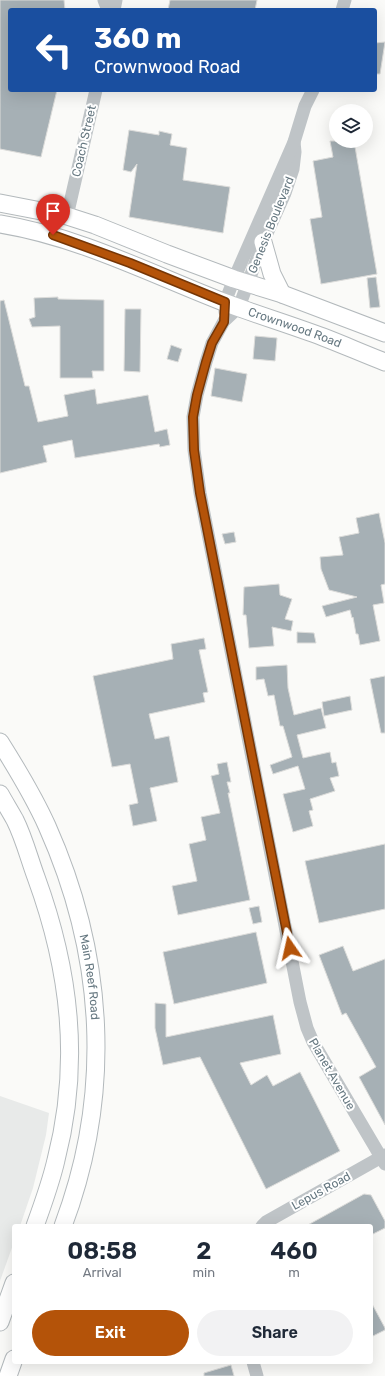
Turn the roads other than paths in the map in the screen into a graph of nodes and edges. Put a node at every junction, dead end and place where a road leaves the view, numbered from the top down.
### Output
1 (96, 92) edge
2 (311, 92) edge
3 (294, 142) junction
4 (0, 203) edge
5 (67, 216) junction
6 (0, 224) edge
7 (263, 242) junction
8 (241, 281) junction
9 (282, 294) junction
10 (232, 305) junction
11 (385, 333) edge
12 (385, 362) edge
13 (0, 742) edge
14 (0, 794) edge
15 (384, 1159) edge
16 (36, 1224) edge
17 (64, 1224) edge
18 (264, 1224) edge
19 (12, 1289) edge
20 (0, 1322) edge
21 (12, 1364) edge
22 (254, 1364) edge
23 (8, 1376) edge
24 (257, 1376) edge

1 - 5 street, Coach Street
2 - 3 street, Genesis Boulevard
3 - 7 street, Genesis Boulevard
3 - 8 street, Genesis Boulevard
4 - 5 main road
5 - 8 main road
6 - 10 main road, Crownwood Road
7 - 8 street, Genesis Boulevard
7 - 9 main road
8 - 9 main road
8 - 10 street, Planet Avenue
9 - 11 main road
10 - 12 main road, Crownwood Road
10 - 15 street, Planet Avenue
13 - 17 main road, Main Reef Road
14 - 16 main road, Main Reef Road
15 - 18 street, Lepus Road
19 - 20 main road
21 - 23 main road
22 - 24 street

